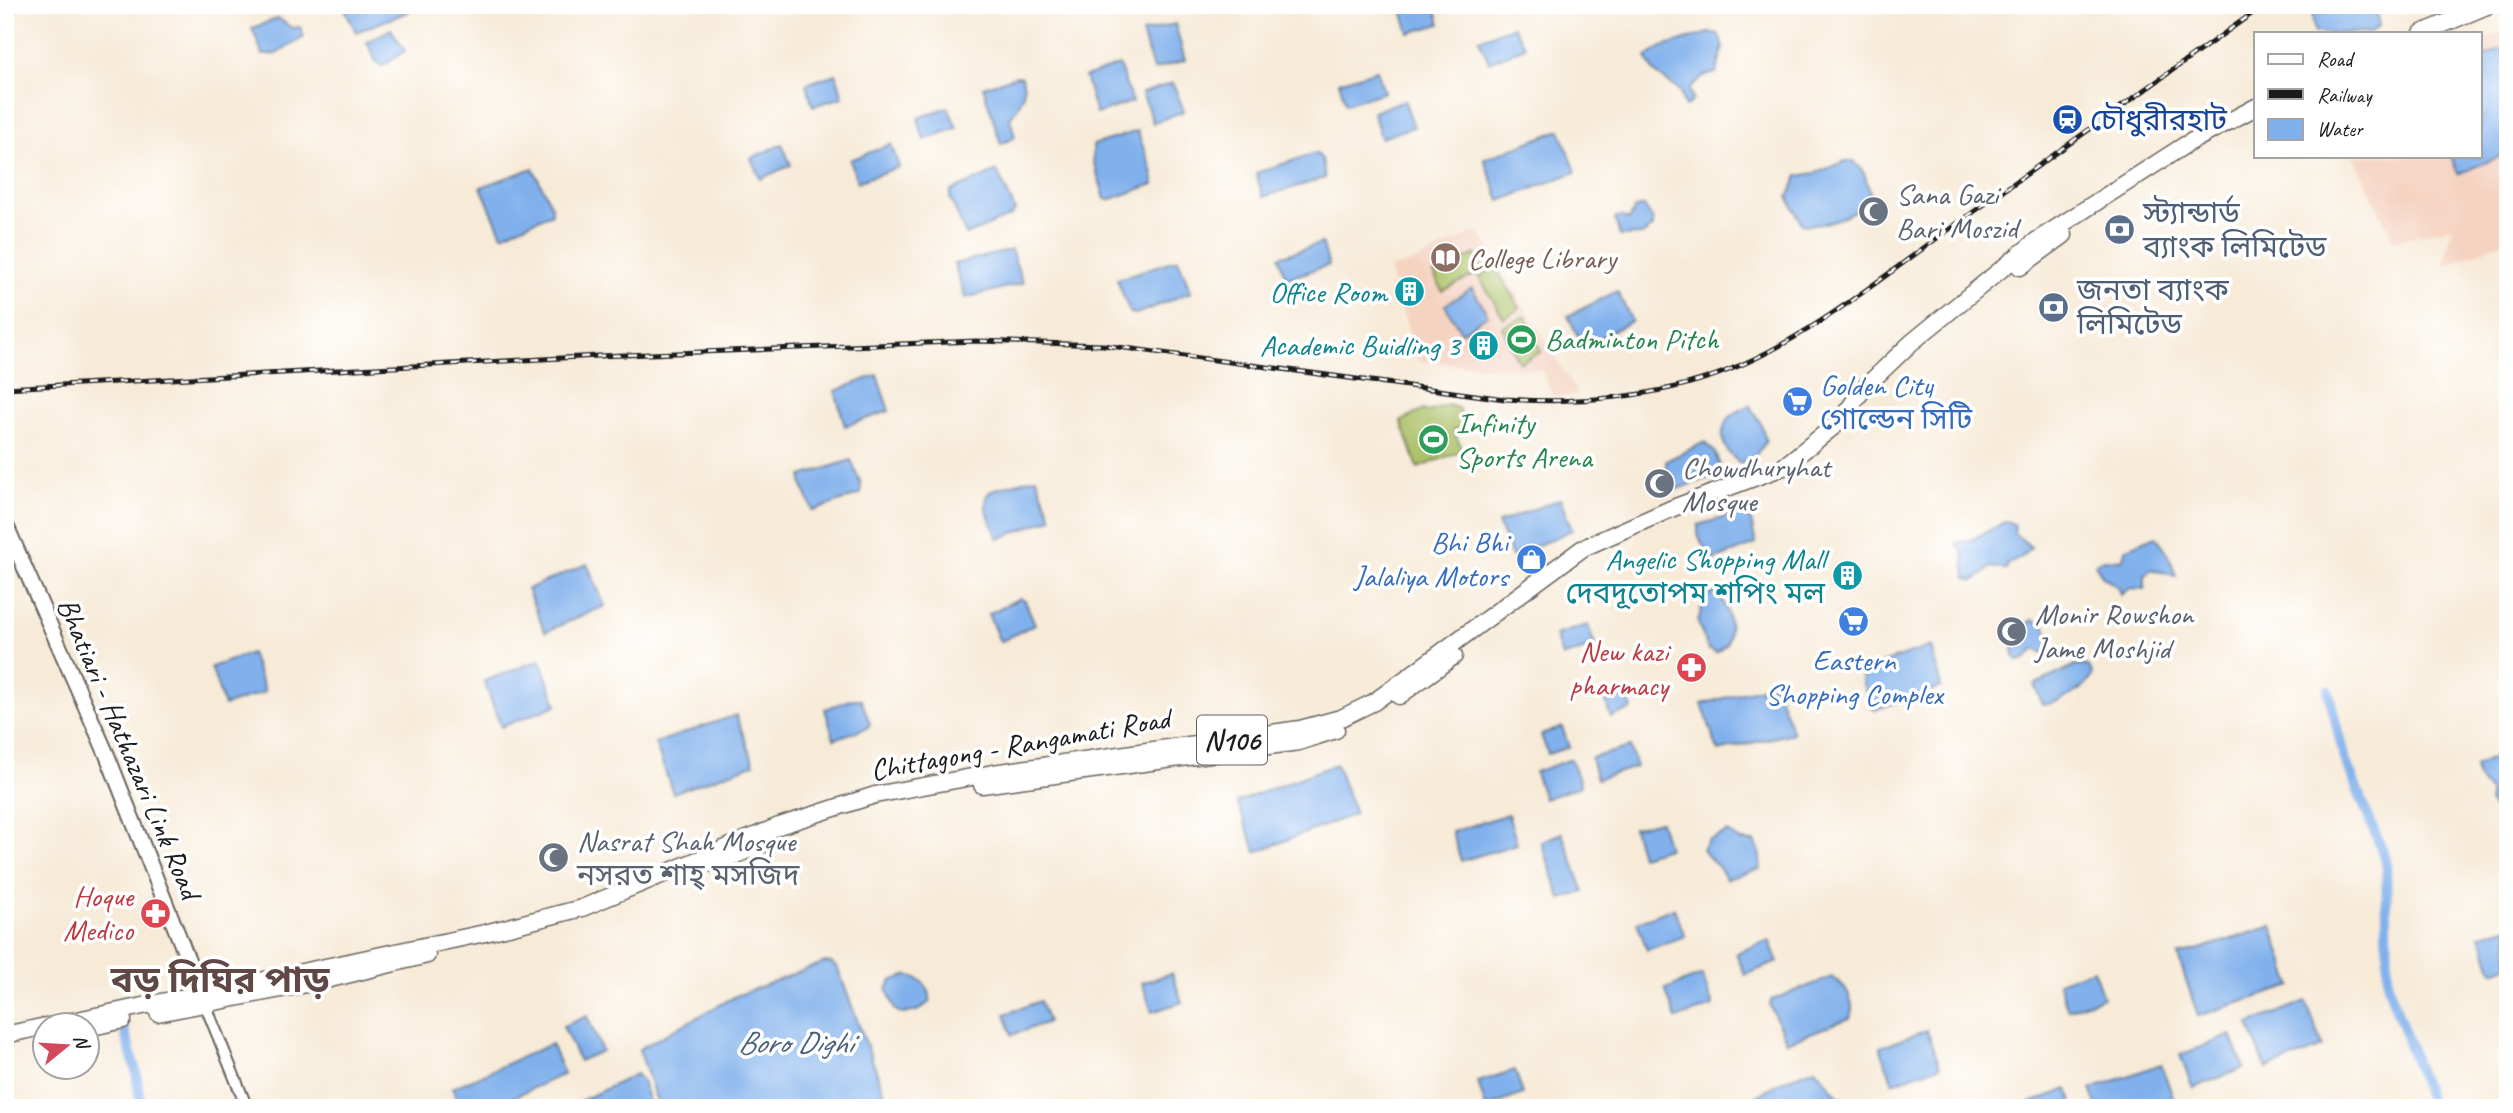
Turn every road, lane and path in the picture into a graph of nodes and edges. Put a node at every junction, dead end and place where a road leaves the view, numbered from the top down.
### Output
1 (2489, 5) edge
2 (2502, 5) edge
3 (2424, 32) edge
4 (2442, 32) edge
5 (2254, 108) edge
6 (2254, 116) edge
7 (5, 523) edge
8 (1343, 722) junction
9 (203, 999) junction
10 (102, 1016) edge
11 (102, 1024) edge
12 (32, 1029) edge
13 (5, 1035) edge
14 (32, 1041) edge
15 (5, 1046) edge
16 (247, 1108) edge

1 - 3 highway
2 - 4 highway
5 - 8 highway, Chittagong - Rangamati Road / N106
6 - 8 highway, Chittagong - Rangamati Road / N106
7 - 9 main road, Bhatiari - Hathazari Link Road
8 - 9 highway, Chittagong - Rangamati Road / N106
9 - 10 highway, Chittagong - Rangamati Road / N106
9 - 11 highway, Chittagong - Rangamati Road / N106
9 - 16 street
12 - 13 highway, Chittagong - Rangamati Road / N106
14 - 15 highway

